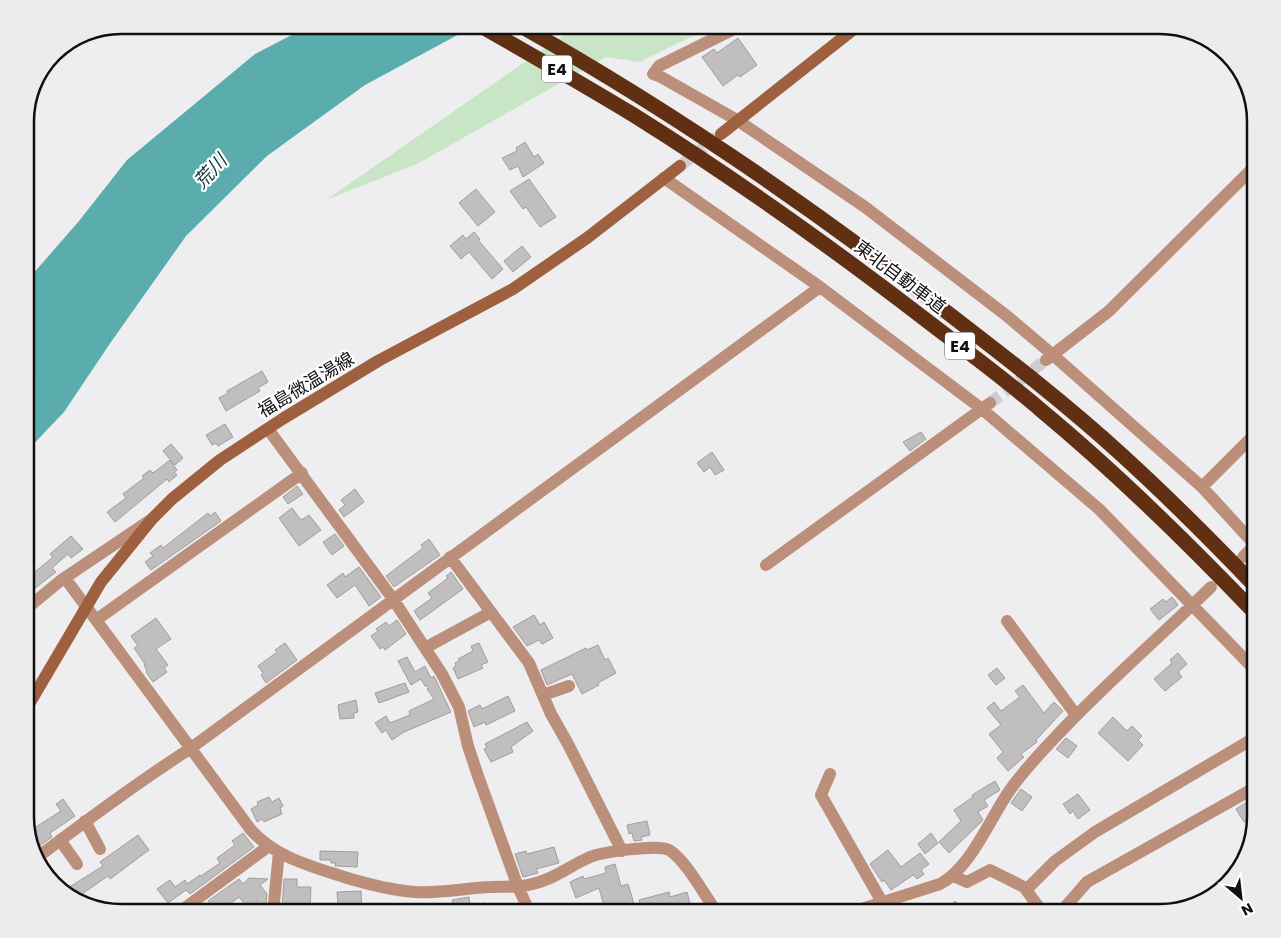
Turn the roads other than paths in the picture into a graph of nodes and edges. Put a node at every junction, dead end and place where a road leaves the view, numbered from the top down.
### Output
1 (495, 34) edge
2 (534, 34) edge
3 (724, 34) edge
4 (847, 34) edge
5 (737, 120) junction
6 (721, 134) tunnel mouth
7 (680, 166) tunnel mouth
8 (1247, 174) edge
9 (664, 178) junction
10 (820, 287) junction
11 (1050, 358) junction
12 (986, 406) junction
13 (268, 429) junction
14 (1247, 442) edge
15 (302, 473) junction
16 (1202, 487) junction
17 (152, 518) junction
18 (1247, 535) edge
19 (1247, 553) edge
20 (450, 557) junction
21 (1243, 557) dead end
22 (766, 565) dead end
23 (64, 578) junction
24 (1247, 578) edge
25 (1211, 587) dead end
26 (393, 599) junction
27 (34, 603) edge
28 (1193, 604) junction
29 (1247, 605) edge
30 (86, 607) junction
31 (491, 612) junction
32 (96, 620) junction
33 (1007, 621) dead end
34 (425, 648) junction
35 (1247, 661) edge
36 (569, 686) dead end
37 (543, 695) junction
38 (34, 696) edge
39 (1076, 715) junction
40 (1247, 741) edge
41 (190, 748) junction
42 (830, 774) dead end
43 (1247, 792) edge
44 (84, 821) junction
45 (60, 840) junction
46 (100, 848) dead end
47 (274, 849) junction
48 (622, 851) junction
49 (42, 854) edge
50 (77, 864) dead end
51 (953, 876) junction
52 (518, 887) junction
53 (1026, 890) junction
54 (882, 902) junction
55 (192, 904) edge
56 (273, 904) edge
57 (526, 904) edge
58 (711, 904) edge
59 (876, 904) edge
60 (1036, 904) edge
61 (1068, 904) edge

1 - 29 highway, 東北自動車道 / E4
2 - 24 highway, 東北自動車道 / E4
3 - 5 street
4 - 5 main road
5 - 6 main road
5 - 11 street
7 - 9 main road, 福島微温湯線
8 - 11 street
9 - 10 street
9 - 13 main road, 福島微温湯線
10 - 12 street
10 - 20 street
11 - 16 street
12 - 22 street
12 - 28 street
13 - 15 street
13 - 17 main road, 福島微温湯線
14 - 16 street
15 - 26 street
15 - 32 street
16 - 18 street
17 - 23 street
17 - 30 main road, 福島微温湯線
19 - 21 street
20 - 26 street
20 - 31 street
23 - 27 street
23 - 30 street
25 - 28 street
26 - 34 street
26 - 41 street
28 - 35 street
28 - 39 street
30 - 32 street
30 - 38 main road, 福島微温湯線
31 - 34 street
31 - 37 street
32 - 41 street
33 - 39 street
34 - 52 street
36 - 37 street
37 - 48 street
39 - 51 street
40 - 53 street
41 - 44 street
41 - 47 street
42 - 54 street
43 - 61 street
44 - 45 street
44 - 46 street
45 - 49 street
45 - 50 street
47 - 52 street
47 - 55 street
47 - 56 street
48 - 52 street
48 - 58 street
51 - 53 street
51 - 54 street
52 - 57 street
53 - 60 street
54 - 59 street

